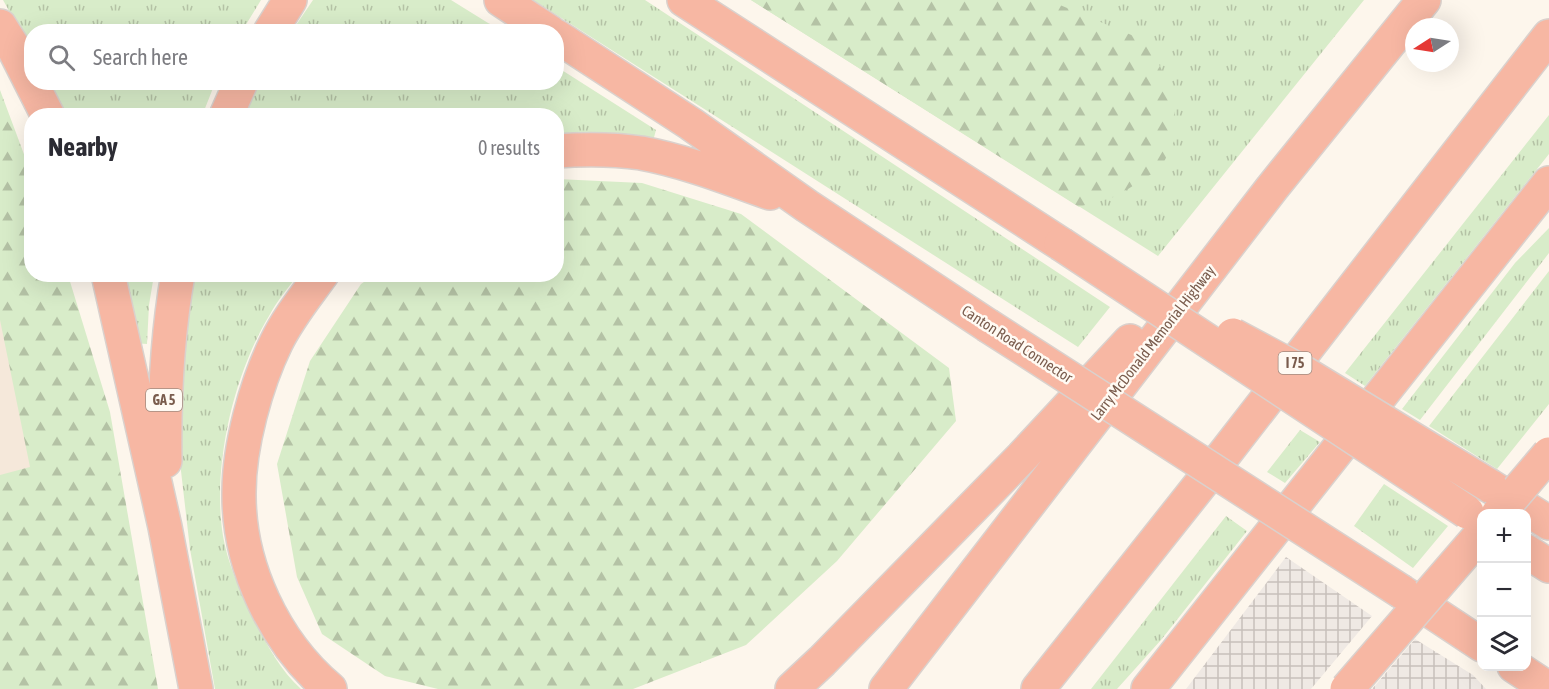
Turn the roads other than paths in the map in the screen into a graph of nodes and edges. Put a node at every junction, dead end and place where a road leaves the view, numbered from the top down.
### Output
1 (501, 0) edge
2 (684, 0) edge
3 (1424, 0) edge
4 (538, 24) edge
5 (0, 26) edge
6 (1549, 36) edge
7 (564, 41) edge
8 (24, 69) edge
9 (35, 90) edge
10 (237, 90) edge
11 (44, 108) edge
12 (230, 108) edge
13 (564, 150) edge
14 (1549, 183) edge
15 (1272, 188) junction
16 (1549, 196) edge
17 (807, 206) junction
18 (1506, 238) junction
19 (110, 282) edge
20 (177, 282) edge
21 (316, 282) edge
22 (1549, 454) edge
23 (1478, 509) edge
24 (1488, 509) edge
25 (1531, 520) edge
26 (1477, 522) edge
27 (1549, 523) edge
28 (165, 527) junction
29 (1531, 554) edge
30 (1549, 566) edge
31 (1477, 642) edge
32 (1512, 671) edge
33 (1522, 671) edge
34 (1152, 682) edge
35 (196, 689) edge
36 (330, 689) edge
37 (792, 689) edge
38 (886, 689) edge
39 (1038, 689) edge
40 (1347, 689) edge
41 (1525, 689) edge
42 (1549, 689) edge

1 - 4 highway
2 - 23 highway, bridge
3 - 15 highway, Larry McDonald Memorial Highway
5 - 8 highway
6 - 39 highway, I 75
7 - 17 highway, Canton Road Connector
9 - 11 highway
10 - 12 highway
13 - 17 highway
14 - 18 highway
15 - 37 highway
15 - 38 highway, Larry McDonald Memorial Highway
16 - 18 highway
17 - 31 highway, Canton Road Connector, bridge
18 - 34 highway
19 - 28 highway
20 - 28 highway, GA 5
21 - 36 highway
22 - 24 highway, bridge
25 - 27 highway
26 - 40 highway, bridge
28 - 35 highway, GA 5
29 - 30 highway
32 - 41 highway
33 - 42 highway

